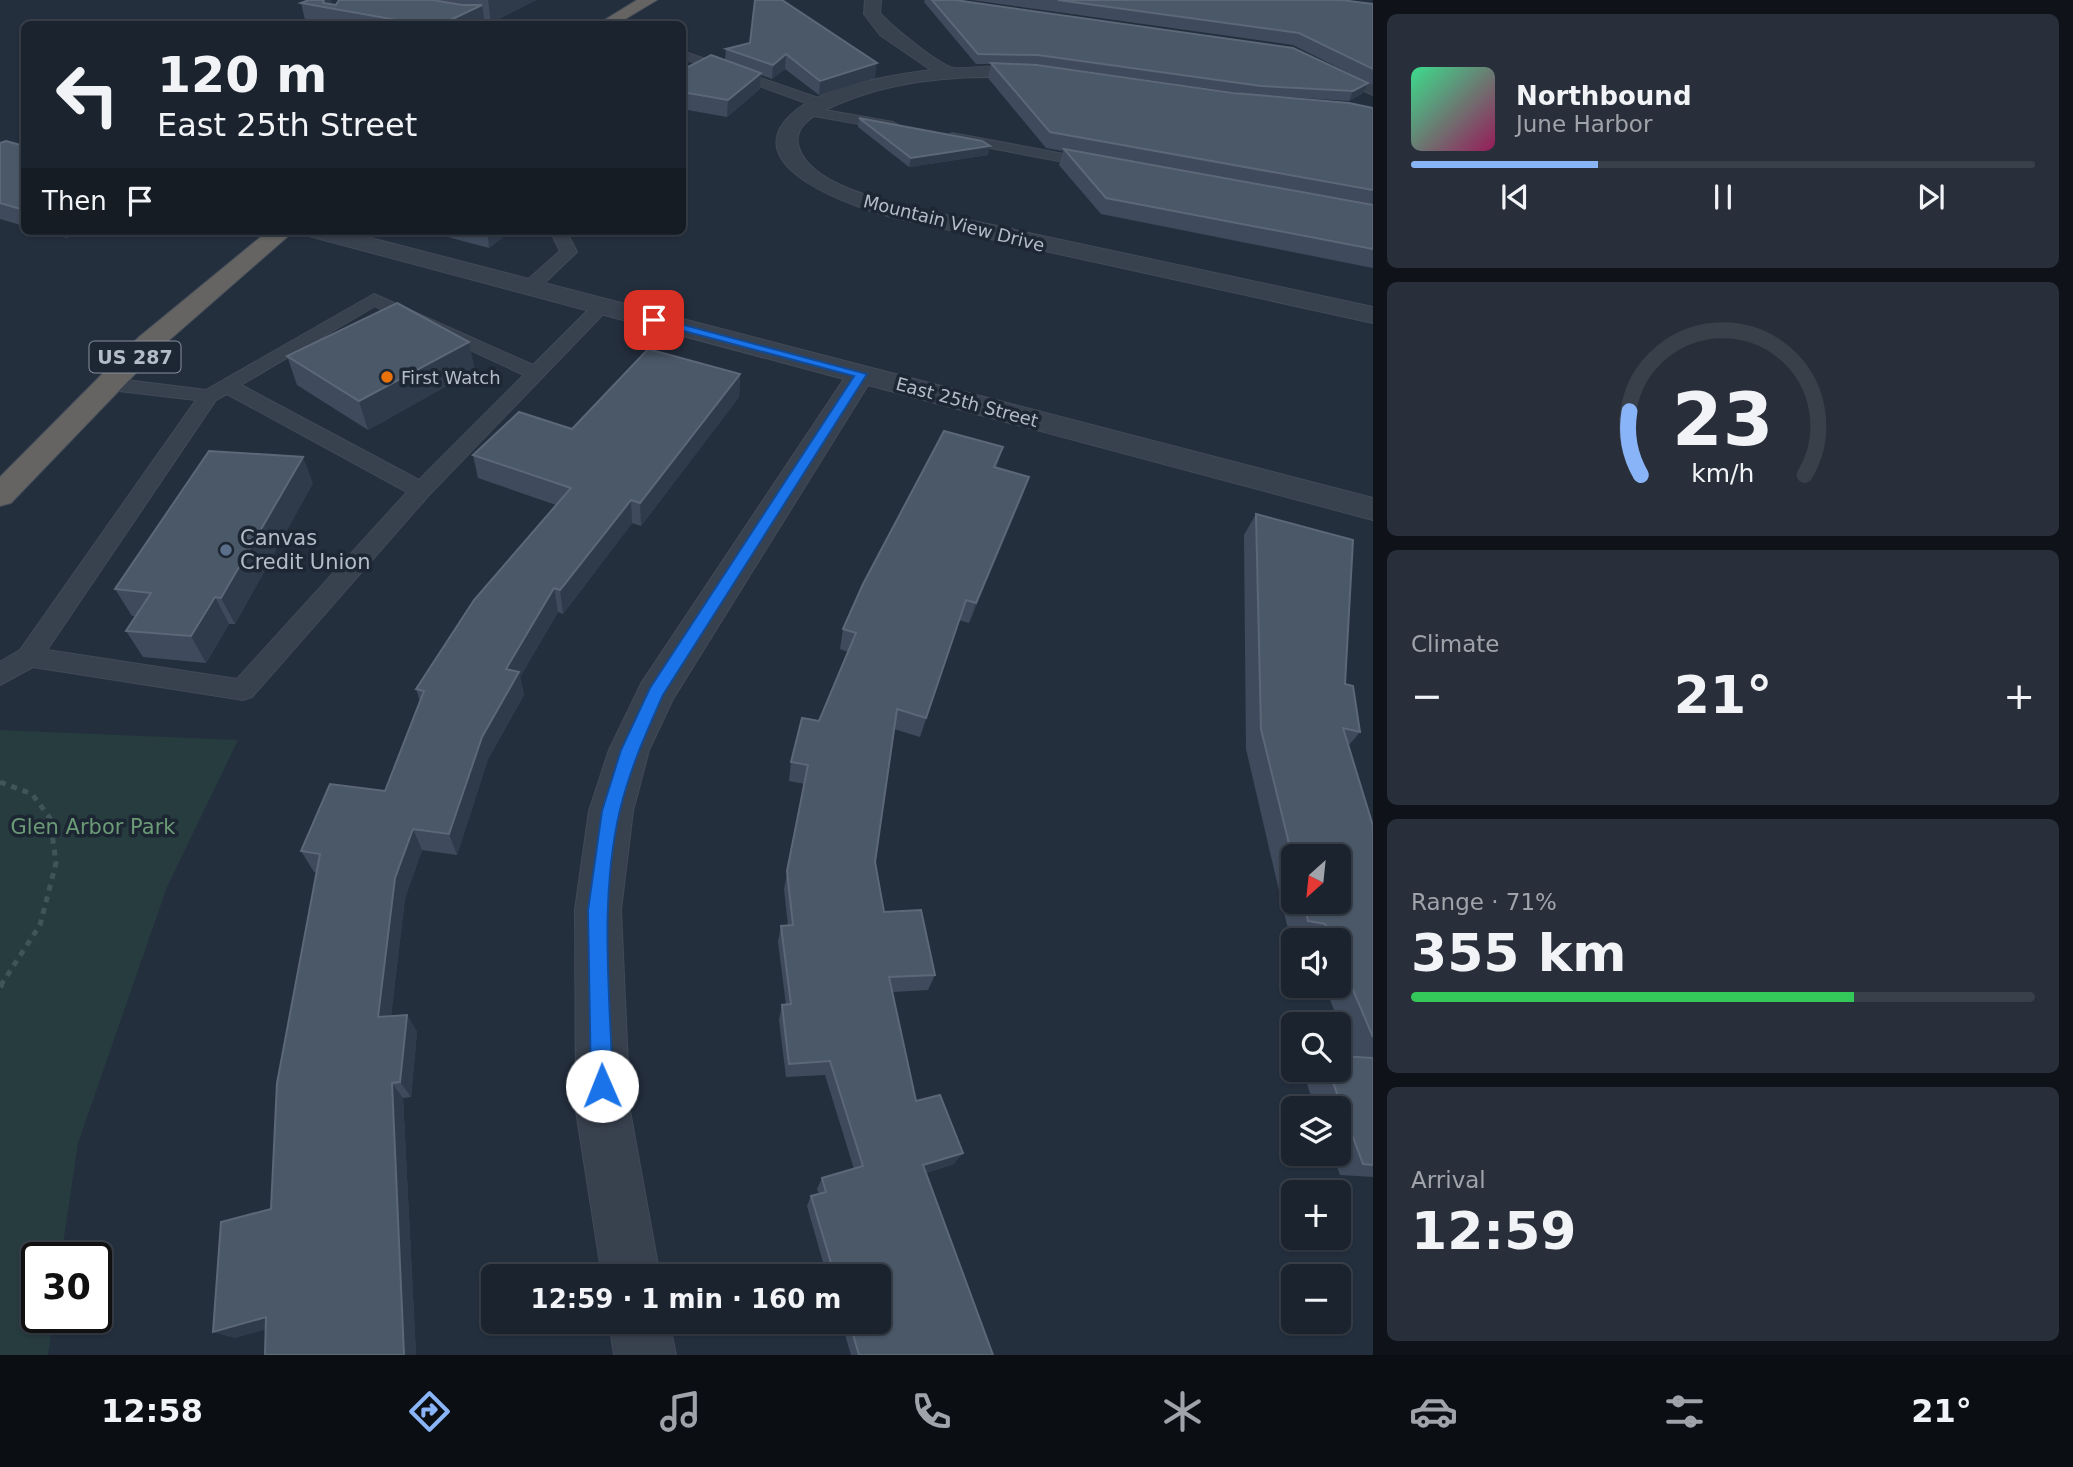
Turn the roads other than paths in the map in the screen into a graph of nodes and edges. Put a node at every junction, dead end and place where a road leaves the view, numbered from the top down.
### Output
1 (649, 0) edge
2 (873, 0) edge
3 (611, 21) edge
4 (686, 56) edge
5 (1327, 69) edge
6 (949, 74) junction
7 (1058, 76) edge
8 (1373, 91) edge
9 (815, 107) junction
10 (902, 128) edge
11 (943, 136) edge
12 (1118, 169) edge
13 (277, 235) edge
14 (332, 235) edge
15 (560, 235) edge
16 (530, 288) junction
17 (602, 306) junction
18 (1373, 315) edge
19 (536, 373) junction
20 (861, 374) junction
21 (110, 384) junction
22 (218, 391) junction
23 (421, 490) junction
24 (0, 496) edge
25 (1373, 509) edge
26 (29, 657) junction
27 (0, 675) edge
28 (629, 1264) edge
29 (641, 1334) edge
30 (645, 1355) edge

1 - 3 highway
2 - 6 street
4 - 9 lane
5 - 8 lane
6 - 7 street
6 - 9 street
9 - 10 lane
9 - 18 street, Mountain View Drive
11 - 12 lane
13 - 21 highway, US 287
14 - 16 street, East 25th Street
15 - 16 lane
16 - 17 street, East 25th Street
17 - 19 lane
17 - 20 street, East 25th Street
19 - 22 lane
19 - 23 lane
20 - 25 street, East 25th Street
20 - 28 street
21 - 22 lane
21 - 24 highway, US 287
22 - 23 lane
22 - 26 lane
23 - 26 lane
26 - 27 lane
29 - 30 street

